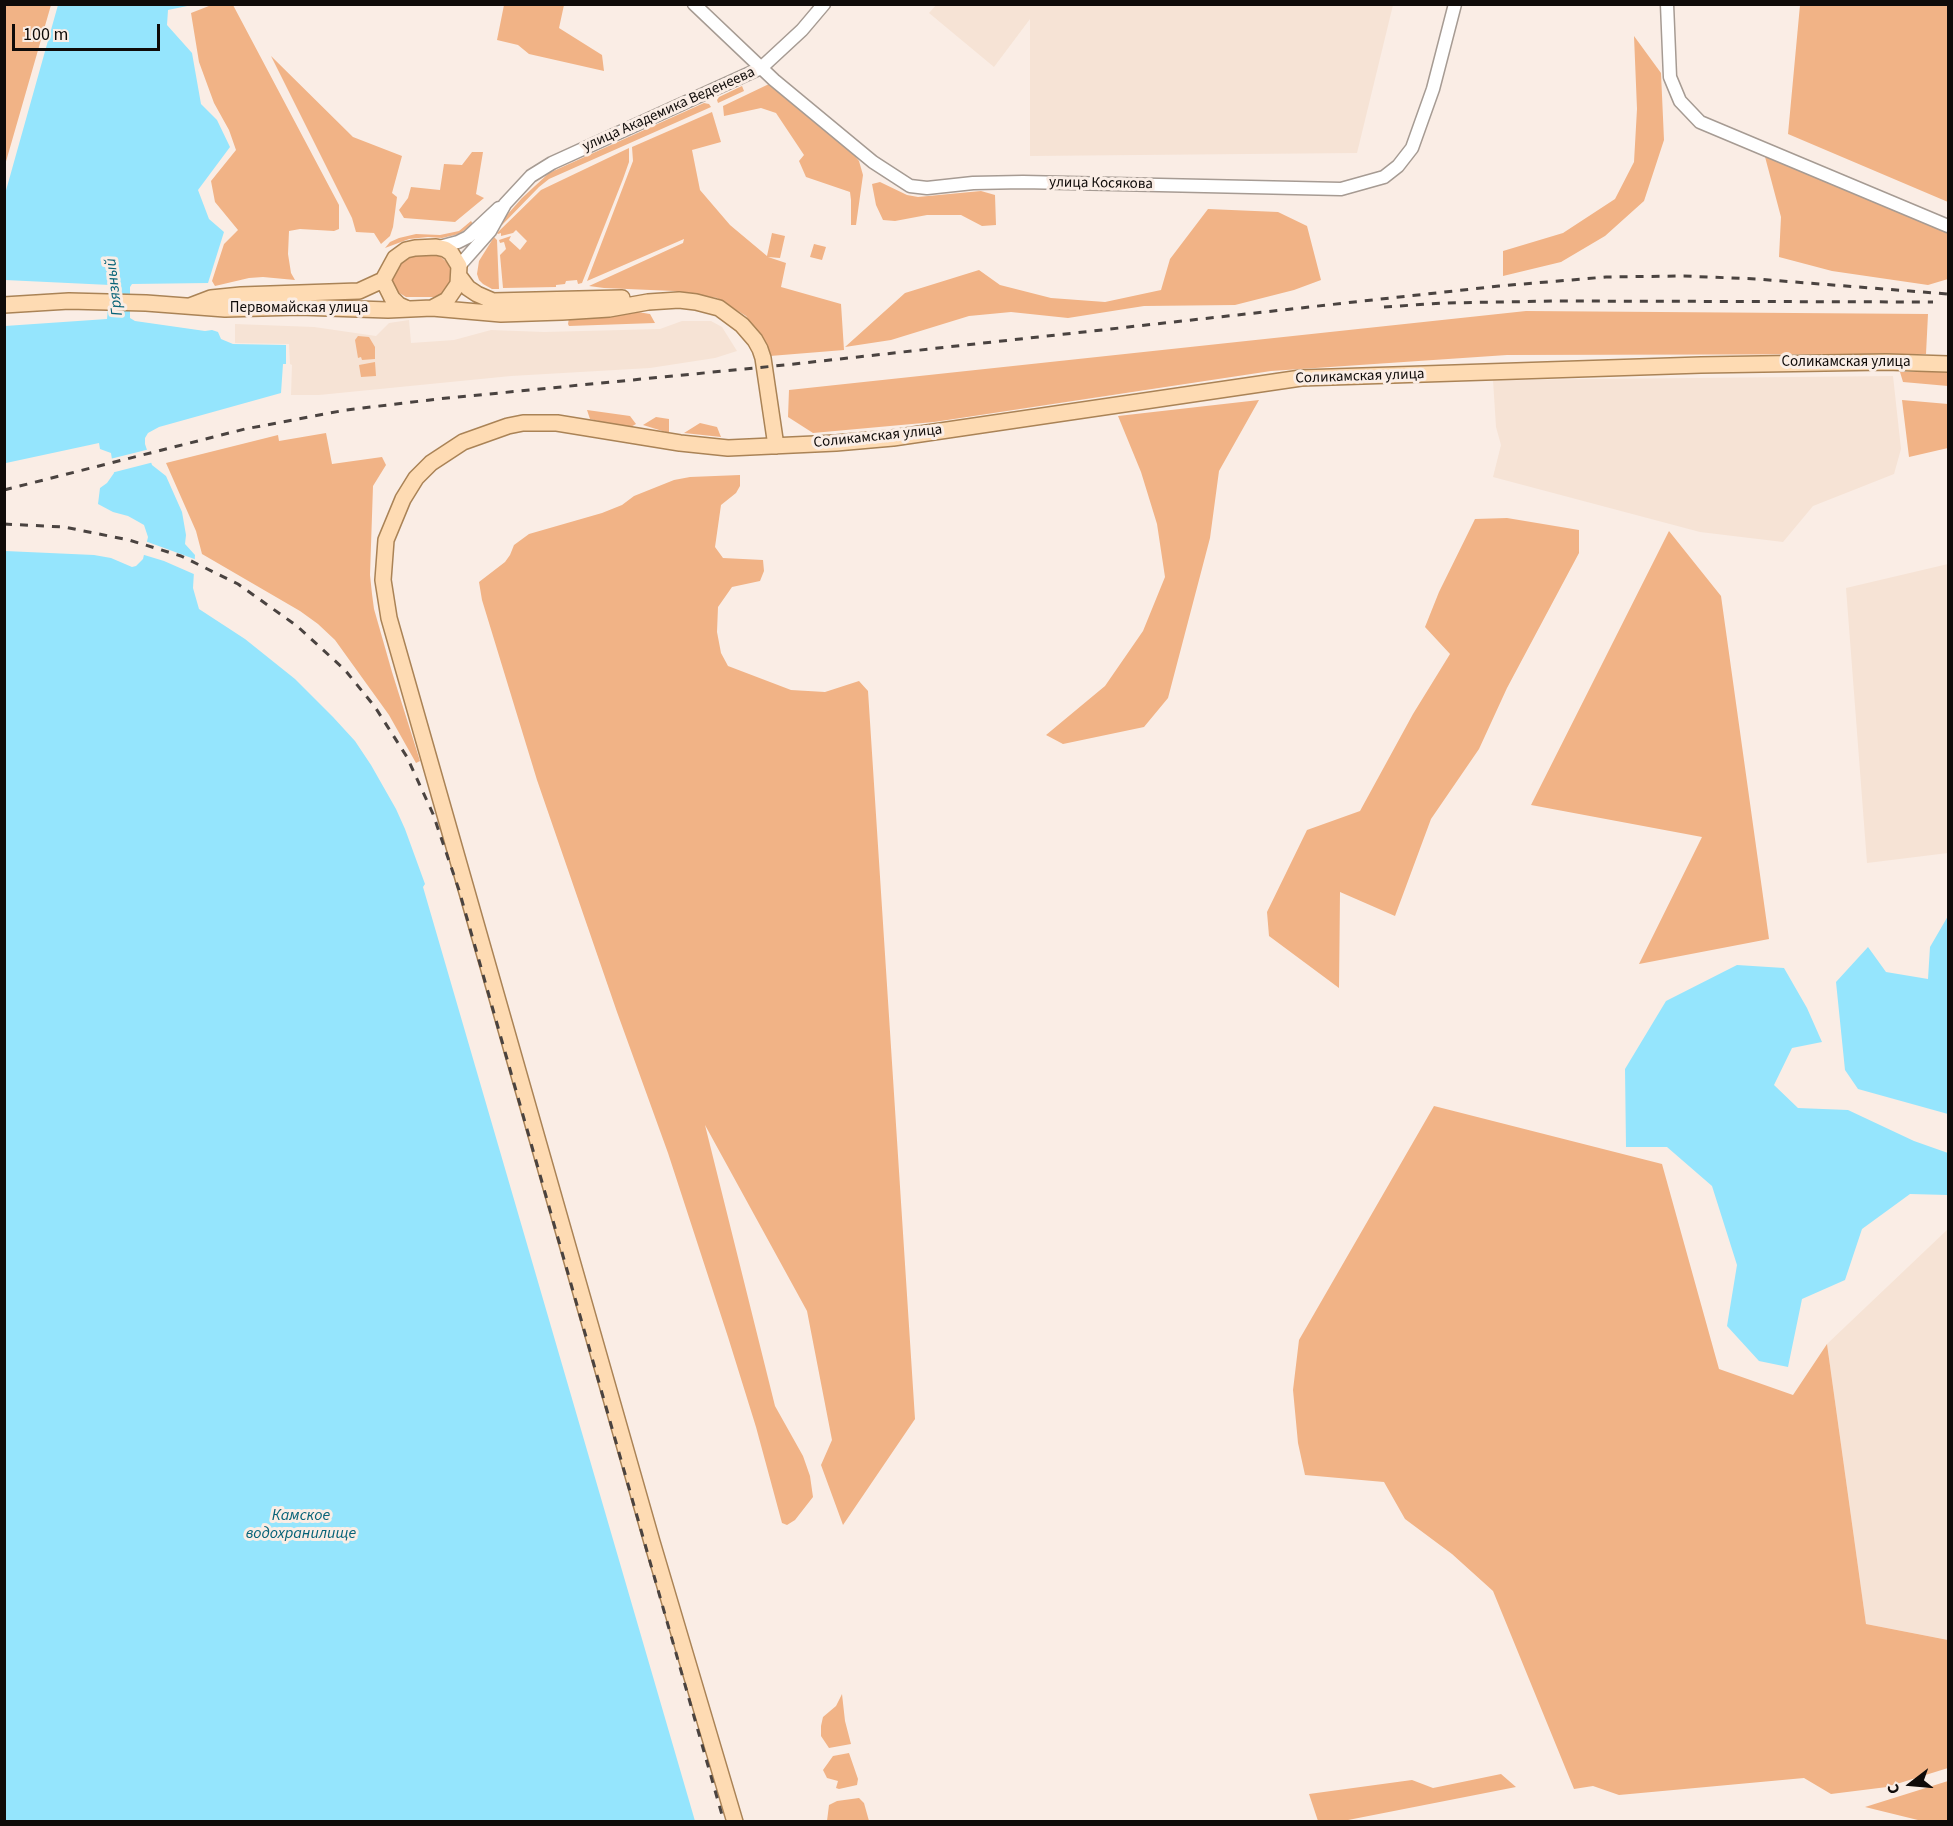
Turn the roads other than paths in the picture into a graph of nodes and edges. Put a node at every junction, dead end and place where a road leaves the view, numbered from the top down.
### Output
1 (694, 4) edge
2 (824, 4) edge
3 (1455, 4) edge
4 (1667, 4) edge
5 (761, 68) junction
6 (505, 204) junction
7 (1948, 226) edge
8 (439, 248) junction
9 (459, 271) junction
10 (383, 280) junction
11 (648, 302) junction
12 (4, 305) edge
13 (190, 306) junction
14 (432, 308) junction
15 (408, 309) junction
16 (1948, 364) edge
17 (776, 446) junction
18 (735, 1821) edge

1 - 5 street, улица Косякова
2 - 5 street, улица Академика Веденеева
3 - 5 street, улица Косякова
4 - 7 street
5 - 6 street, улица Академика Веденеева
6 - 8 street
6 - 9 street
8 - 9 main road
8 - 10 main road
9 - 11 main road
9 - 14 main road
10 - 13 main road, Первомайская улица
10 - 15 main road
11 - 14 main road
11 - 17 main road
12 - 13 main road, Первомайская улица
13 - 15 main road, Первомайская улица
14 - 15 main road
16 - 17 main road, Соликамская улица
17 - 18 main road, Соликамская улица

